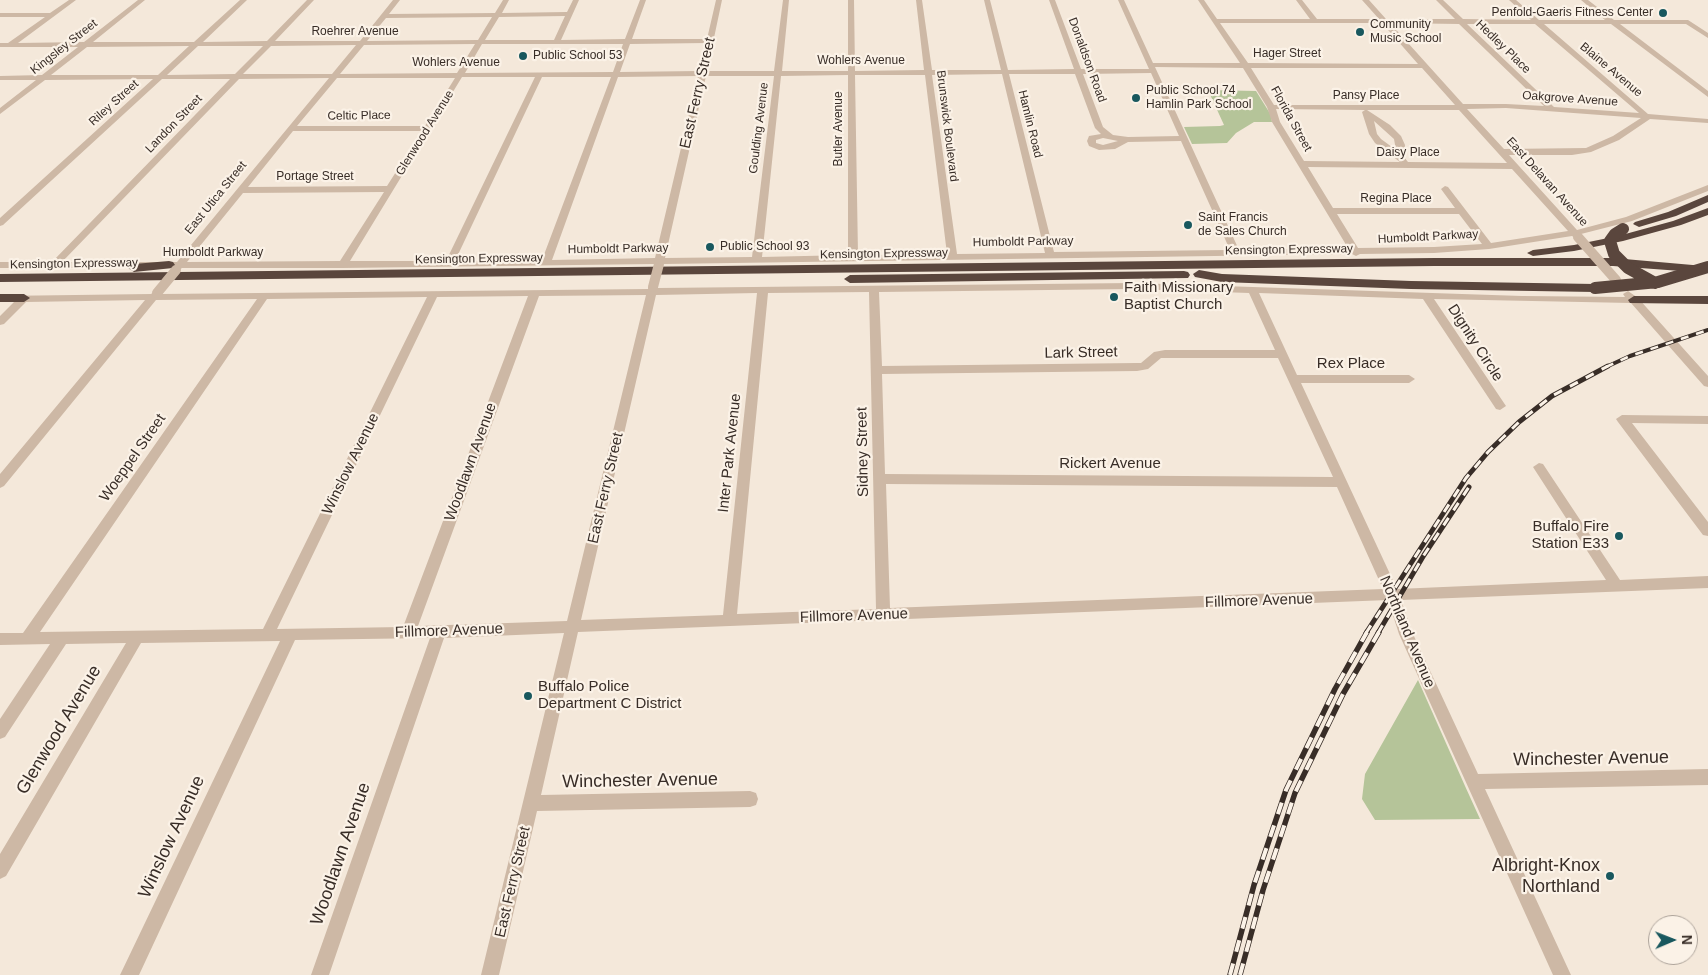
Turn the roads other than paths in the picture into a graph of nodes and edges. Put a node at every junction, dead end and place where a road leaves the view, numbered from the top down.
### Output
1 (73, 0) edge
2 (142, 0) edge
3 (244, 0) edge
4 (310, 0) edge
5 (397, 0) edge
6 (506, 0) edge
7 (576, 0) edge
8 (643, 0) edge
9 (719, 0) edge
10 (786, 0) edge
11 (851, 0) edge
12 (919, 0) edge
13 (987, 0) edge
14 (1052, 0) edge
15 (1121, 0) edge
16 (1202, 0) edge
17 (1293, 0) edge
18 (1299, 0) edge
19 (1365, 0) edge
20 (1439, 0) edge
21 (1512, 0) edge
22 (1584, 0) edge
23 (569, 14) junction
24 (0, 15) edge
25 (52, 15) junction
26 (497, 15) junction
27 (384, 16) junction
28 (1214, 21) junction
29 (1312, 21) junction
30 (1384, 21) junction
31 (1461, 21) junction
32 (1536, 22) junction
33 (1612, 22) junction
34 (1708, 36) edge
35 (628, 41) junction
36 (710, 41) junction
37 (480, 42) junction
38 (556, 42) junction
39 (269, 43) junction
40 (362, 43) junction
41 (86, 44) junction
42 (196, 44) junction
43 (0, 45) edge
44 (9, 45) junction
45 (0, 52) edge
46 (1245, 65) junction
47 (1424, 66) junction
48 (1151, 68) junction
49 (702, 72) junction
50 (778, 72) junction
51 (851, 72) junction
52 (928, 72) junction
53 (1004, 72) junction
54 (1078, 72) junction
55 (616, 73) junction
56 (461, 74) junction
57 (540, 74) junction
58 (238, 76) junction
59 (336, 76) junction
60 (160, 77) junction
61 (0, 78) edge
62 (43, 78) junction
63 (1708, 95) edge
64 (1271, 107) junction
65 (1461, 107) junction
66 (1551, 109) junction
67 (1366, 111) junction
68 (0, 112) edge
69 (1645, 116) junction
70 (1708, 121) edge
71 (428, 128) junction
72 (1099, 128) junction
73 (291, 129) junction
74 (1183, 138) junction
75 (1111, 141) junction
76 (1502, 152) junction
77 (1400, 157) junction
78 (1302, 164) junction
79 (1406, 165) junction
80 (1514, 166) junction
81 (1708, 188) edge
82 (390, 189) junction
83 (240, 190) junction
84 (1445, 190) dead end
85 (1708, 198) edge
86 (1330, 211) junction
87 (1462, 211) junction
88 (1708, 211) edge
89 (0, 223) edge
90 (1576, 235) junction
91 (1489, 246) junction
92 (1236, 253) junction
93 (1356, 253) junction
94 (952, 256) junction
95 (852, 258) junction
96 (878, 258) junction
97 (757, 259) junction
98 (1048, 260) junction
99 (546, 262) junction
100 (659, 262) junction
101 (1434, 262) junction
102 (55, 264) junction
103 (449, 264) junction
104 (0, 265) edge
105 (343, 265) junction
106 (175, 267) junction
107 (1708, 267) edge
108 (0, 270) edge
109 (1708, 271) edge
110 (1198, 274) junction
111 (0, 278) edge
112 (1708, 278) edge
113 (1411, 285) junction
114 (653, 288) junction
115 (874, 288) junction
116 (0, 289) edge
117 (763, 289) junction
118 (1252, 289) junction
119 (535, 292) junction
120 (434, 293) junction
121 (156, 295) junction
122 (265, 295) junction
123 (1426, 295) junction
124 (0, 298) edge
125 (24, 298) junction
126 (1708, 299) edge
127 (1634, 300) junction
128 (0, 322) edge
129 (1282, 354) junction
130 (877, 370) junction
131 (1293, 379) junction
132 (1408, 379) dead end
133 (1708, 383) edge
134 (1500, 406) dead end
135 (1708, 420) edge
136 (1539, 467) dead end
137 (880, 479) junction
138 (1340, 482) junction
139 (0, 483) edge
140 (1708, 531) edge
141 (1708, 582) edge
142 (1617, 586) junction
143 (1392, 595) junction
144 (883, 615) junction
145 (729, 621) junction
146 (574, 627) junction
147 (439, 632) junction
148 (408, 633) junction
149 (267, 635) junction
150 (290, 635) junction
151 (138, 637) junction
152 (62, 638) junction
153 (27, 639) junction
154 (0, 640) edge
155 (0, 732) edge
156 (1708, 776) edge
157 (1474, 782) junction
158 (750, 799) dead end
159 (531, 803) junction
160 (0, 870) edge
161 (129, 975) edge
162 (320, 975) edge
163 (490, 975) edge
164 (1562, 975) edge

1 - 25 street
2 - 41 street, Kingsley Street
3 - 42 street, Riley Street
4 - 39 street, Landon Street
5 - 27 street, East Utica Street
6 - 26 street, Glenwood Avenue
7 - 23 street
8 - 35 street
9 - 36 street, East Ferry Street
10 - 50 street, Goulding Avenue
11 - 51 street, Butler Avenue
12 - 52 street, Brunswick Boulevard
13 - 53 street, Hamlin Road
14 - 54 street, Donaldson Road
15 - 48 street
16 - 28 street, Florida Street
17 - 29 street
18 - 29 street
19 - 30 street, East Delavan Avenue
20 - 31 street, Hedley Place
21 - 32 street, Blaine Avenue
22 - 33 street
23 - 26 street
23 - 38 street
24 - 25 street
25 - 44 street
26 - 27 street
26 - 37 street, Glenwood Avenue
27 - 40 street, East Utica Street
28 - 29 street
28 - 46 street, Florida Street
29 - 30 street
30 - 31 street
30 - 47 street, East Delavan Avenue
31 - 32 street
31 - 66 street, Hedley Place
32 - 33 street
32 - 69 street, Blaine Avenue
33 - 34 street
33 - 63 street
35 - 36 street, Roehrer Avenue
35 - 38 street, Roehrer Avenue
35 - 55 street
36 - 49 street, East Ferry Street
37 - 38 street, Roehrer Avenue
37 - 40 street, Roehrer Avenue
37 - 56 street, Glenwood Avenue
39 - 40 street, Roehrer Avenue
39 - 42 street, Roehrer Avenue
39 - 58 street, Landon Street
40 - 59 street, East Utica Street
41 - 42 street, Roehrer Avenue
41 - 44 street, Roehrer Avenue
41 - 62 street, Kingsley Street
42 - 60 street, Riley Street
43 - 44 street, Roehrer Avenue
44 - 45 street
46 - 47 street, Hager Street
46 - 48 street, Hager Street
46 - 64 street, Florida Street
47 - 65 street, East Delavan Avenue
48 - 54 street, Wohlers Avenue
48 - 74 street
49 - 50 street, Wohlers Avenue
49 - 55 street, Wohlers Avenue
49 - 100 street, East Ferry Street
50 - 51 street, Wohlers Avenue
50 - 97 street, Goulding Avenue
51 - 52 street, Wohlers Avenue
51 - 95 street, Butler Avenue
52 - 53 street, Wohlers Avenue
52 - 94 street, Brunswick Boulevard
53 - 54 street, Wohlers Avenue
53 - 98 street, Hamlin Road
54 - 72 street, Donaldson Road
55 - 57 street, Wohlers Avenue
55 - 99 street
56 - 57 street, Wohlers Avenue
56 - 59 street, Wohlers Avenue
56 - 71 street, Glenwood Avenue
57 - 103 street
58 - 59 street, Wohlers Avenue
58 - 60 street, Wohlers Avenue
58 - 102 street, Landon Street
59 - 73 street, East Utica Street
60 - 62 street, Wohlers Avenue
60 - 89 street, Riley Street
61 - 62 street, Wohlers Avenue
62 - 68 street, Kingsley Street
64 - 67 street, Pansy Place
64 - 78 street, Florida Street
65 - 66 street, Oakgrove Avenue
65 - 67 street, Pansy Place
65 - 76 street, East Delavan Avenue
66 - 69 street, Oakgrove Avenue
67 - 77 street
67 - 77 street
69 - 70 street, Oakgrove Avenue
69 - 76 street, Blaine Avenue
71 - 73 street, Celtic Place
71 - 82 street, Glenwood Avenue
72 - 75 street
72 - 75 street
73 - 83 street, East Utica Street
74 - 75 street
74 - 92 street
76 - 80 street, East Delavan Avenue
77 - 79 street
78 - 79 street, Daisy Place
78 - 86 street, Florida Street
79 - 80 street, Daisy Place
80 - 90 street, East Delavan Avenue
81 - 90 street, Humboldt Parkway
82 - 83 street, Portage Street
82 - 105 street, Glenwood Avenue
83 - 106 street, East Utica Street
84 - 87 street
85 - 126 highway, bridge
86 - 87 street, Regina Place
86 - 93 street, Florida Street
87 - 91 street
88 - 101 highway
90 - 91 street, Humboldt Parkway
90 - 127 street, East Delavan Avenue, bridge
91 - 93 street, Humboldt Parkway
92 - 93 street, Humboldt Parkway
92 - 98 street, Humboldt Parkway
94 - 96 street, Humboldt Parkway
94 - 98 street, Humboldt Parkway
95 - 96 street, Humboldt Parkway
95 - 97 street, Humboldt Parkway
96 - 98 highway
97 - 100 street, Humboldt Parkway
98 - 101 highway, Kensington Expressway
98 - 111 highway, Kensington Expressway
99 - 100 street, Humboldt Parkway
99 - 103 street, Humboldt Parkway
100 - 114 street, East Ferry Street, bridge
101 - 109 highway, Kensington Expressway
102 - 104 street, Humboldt Parkway
102 - 106 street, Humboldt Parkway
103 - 105 street, Humboldt Parkway
105 - 106 street, Humboldt Parkway
106 - 108 highway
106 - 121 street, East Utica Street, bridge
107 - 113 highway, bridge
110 - 112 highway, Kensington Expressway
110 - 113 highway
110 - 116 highway, Kensington Expressway
113 - 118 highway
114 - 117 street
114 - 119 street
114 - 146 street, East Ferry Street
115 - 117 street
115 - 118 street
115 - 130 street, Sidney Street
117 - 145 street, Inter Park Avenue
118 - 123 street
118 - 129 street, Northland Avenue
119 - 120 street
119 - 148 street, Woodlawn Avenue
120 - 122 street
120 - 149 street, Winslow Avenue
121 - 122 street
121 - 125 street
121 - 139 street, East Utica Street
122 - 153 street, Woeppel Street
123 - 127 street
123 - 134 street, Dignity Circle
124 - 125 highway
125 - 128 street
126 - 127 highway
127 - 133 street, East Delavan Avenue
129 - 130 street, Lark Street
129 - 131 street, Northland Avenue
130 - 137 street, Sidney Street
131 - 132 street, Rex Place
131 - 138 street, Northland Avenue
135 - 140 street
136 - 142 street
137 - 138 street, Rickert Avenue
137 - 144 street, Sidney Street
138 - 143 street, Northland Avenue
141 - 142 street, Fillmore Avenue
142 - 143 street, Fillmore Avenue
143 - 144 street, Fillmore Avenue
143 - 157 street, Northland Avenue
144 - 145 street, Fillmore Avenue
145 - 146 street, Fillmore Avenue
146 - 147 street, Fillmore Avenue
146 - 159 street, East Ferry Street
147 - 148 street, Fillmore Avenue
147 - 162 street, Woodlawn Avenue
148 - 150 street, Fillmore Avenue
149 - 150 street, Fillmore Avenue
149 - 151 street, Fillmore Avenue
150 - 161 street, Winslow Avenue
151 - 152 street, Fillmore Avenue
151 - 160 street, Glenwood Avenue
152 - 153 street, Fillmore Avenue
152 - 155 street
153 - 154 street, Fillmore Avenue
156 - 157 street, Winchester Avenue
157 - 164 street, Northland Avenue
158 - 159 street, Winchester Avenue
159 - 163 street, East Ferry Street

